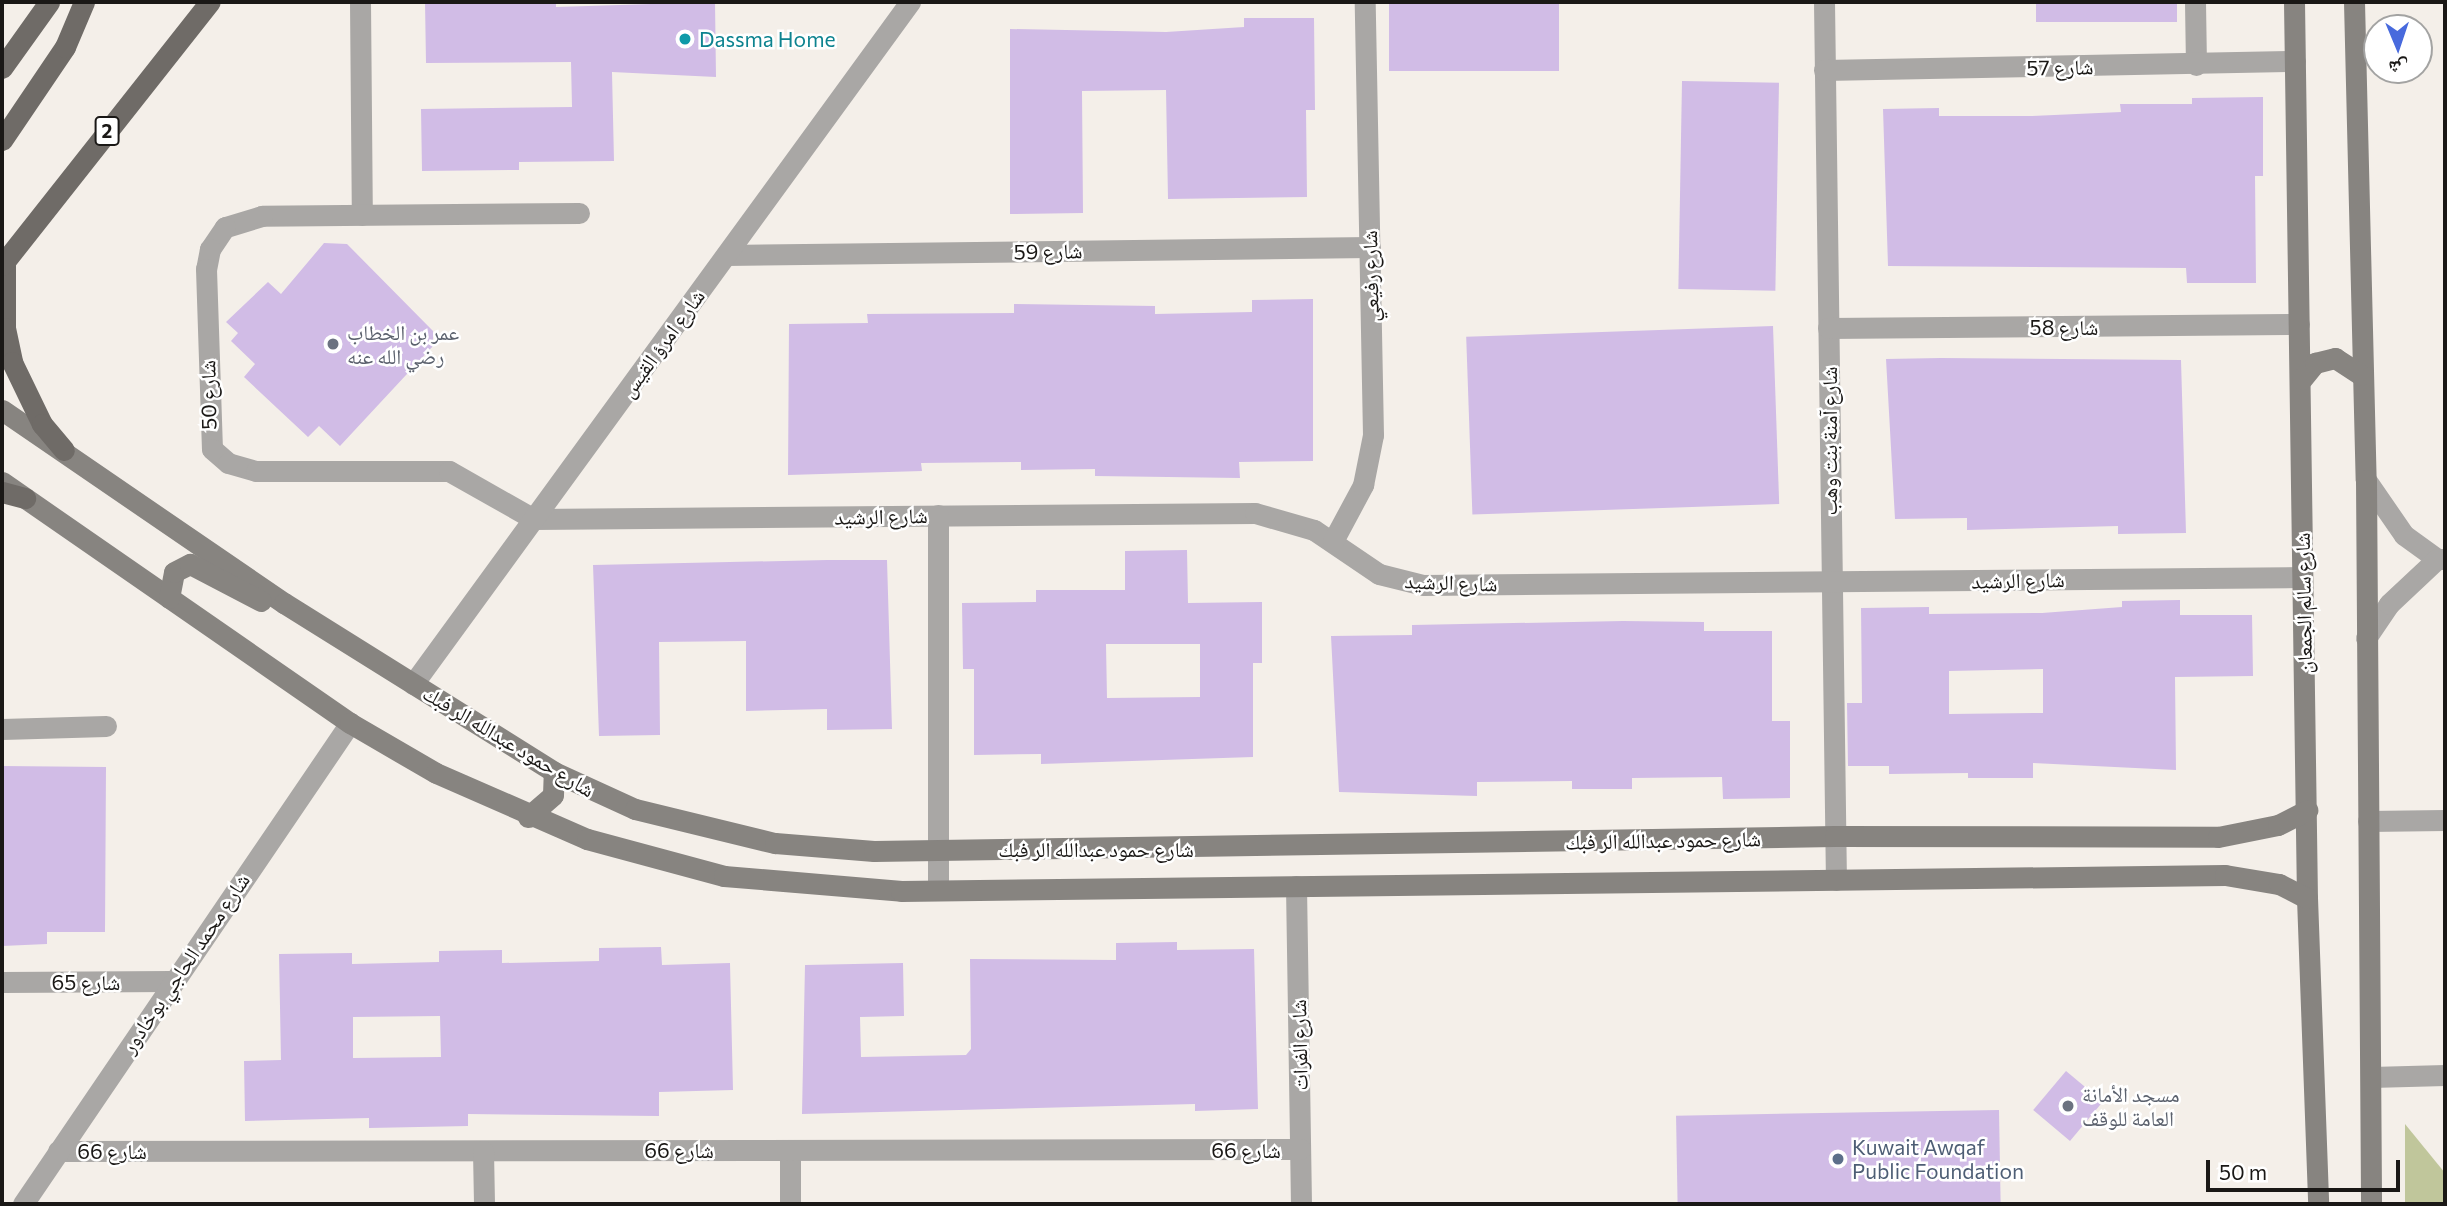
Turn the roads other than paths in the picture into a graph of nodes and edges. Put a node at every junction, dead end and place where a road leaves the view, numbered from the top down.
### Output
1 (49, 2) edge
2 (84, 2) edge
3 (210, 2) edge
4 (360, 2) edge
5 (910, 2) edge
6 (1365, 2) edge
7 (1824, 2) edge
8 (2195, 2) edge
9 (2294, 2) edge
10 (2354, 2) edge
11 (2295, 61) junction
12 (2196, 65) junction
13 (2, 68) edge
14 (1824, 70) junction
15 (2, 140) edge
16 (579, 213) dead end
17 (362, 215) junction
18 (1370, 247) junction
19 (726, 255) junction
20 (3, 262) edge
21 (2299, 324) junction
22 (1828, 328) junction
23 (2361, 375) junction
24 (2302, 379) junction
25 (2, 410) edge
26 (64, 450) junction
27 (2366, 480) junction
28 (2, 482) edge
29 (2, 492) edge
30 (26, 498) junction
31 (938, 515) junction
32 (534, 519) junction
33 (1332, 541) junction
34 (2441, 559) edge
35 (2302, 577) junction
36 (1830, 582) junction
37 (169, 598) junction
38 (284, 603) junction
39 (2366, 638) junction
40 (413, 684) junction
41 (350, 723) junction
42 (106, 726) dead end
43 (2, 729) edge
44 (554, 772) junction
45 (2307, 810) junction
46 (528, 817) junction
47 (2445, 820) edge
48 (2368, 821) junction
49 (1835, 836) junction
50 (938, 850) junction
51 (1836, 880) junction
52 (1296, 886) junction
53 (938, 890) junction
54 (2307, 898) junction
55 (171, 981) junction
56 (2, 982) edge
57 (2445, 1075) edge
58 (2371, 1077) junction
59 (483, 1150) junction
60 (790, 1150) junction
61 (1300, 1150) junction
62 (58, 1151) junction
63 (2319, 1202) edge
64 (2370, 1202) edge
65 (23, 1204) edge
66 (484, 1204) edge
67 (790, 1204) edge
68 (1301, 1204) edge

1 - 13 main road
2 - 15 main road
3 - 20 main road, 2
4 - 17 street
5 - 19 street, شارع امرؤ القيس
6 - 18 street, شارع رفيعي
7 - 14 street, شارع آمنة بنت وهب
8 - 12 street
9 - 11 street, شارع سالم الجمعان
10 - 23 street
11 - 12 street, شارع 57
11 - 21 street, شارع سالم الجمعان
12 - 14 street, شارع 57
14 - 22 street, شارع آمنة بنت وهب
16 - 17 street, شارع 50
17 - 32 street, شارع 50
18 - 19 street, شارع 59
18 - 33 street, شارع رفيعي
19 - 32 street, شارع امرؤ القيس
20 - 26 main road
21 - 22 street, شارع 58
21 - 24 street, شارع سالم الجمعان
22 - 36 street, شارع آمنة بنت وهب
23 - 24 street
23 - 27 street
24 - 35 street, شارع سالم الجمعان
25 - 26 street, شارع حمود عبدالله الر فبك
26 - 38 street, شارع حمود عبدالله الر فبك
27 - 34 street
27 - 39 street
28 - 30 street, شارع حمود عبدالله الر فبك
29 - 30 main road
30 - 37 street, شارع حمود عبدالله الر فبك
31 - 32 street, شارع الرشيد
31 - 33 street, شارع الرشيد
31 - 50 street
32 - 40 street, شارع امرؤ القيس
33 - 36 street, شارع الرشيد
34 - 39 street
35 - 36 street, شارع الرشيد
35 - 45 street, شارع سالم الجمعان
36 - 49 street, شارع آمنة بنت وهب
37 - 38 street
37 - 41 street, شارع حمود عبدالله الر فبك
38 - 40 street, شارع حمود عبدالله الر فبك
39 - 48 street
40 - 44 street, شارع حمود عبدالله الر فبك
41 - 46 street, شارع حمود عبدالله الر فبك
41 - 55 street, شارع محمد الحاجي بوخادور
42 - 43 street
44 - 46 street
44 - 50 street, شارع حمود عبدالله الر فبك
45 - 49 street, شارع حمود عبدالله الر فبك
45 - 54 street, شارع سالم الجمعان
46 - 53 street, شارع حمود عبدالله الر فبك
47 - 48 street
48 - 58 street
49 - 50 street, شارع حمود عبدالله الر فبك
49 - 51 street, شارع آمنة بنت وهب
50 - 53 street
51 - 52 street, شارع حمود عبدالله الر فبك
51 - 54 street, شارع حمود عبدالله الر فبك
52 - 53 street, شارع حمود عبدالله الر فبك
52 - 61 street, شارع الفرات
54 - 63 street, شارع سالم الجمعان
55 - 56 street, شارع 65
55 - 62 street, شارع محمد الحاجي بوخادور
57 - 58 street
58 - 64 street
59 - 60 street, شارع 66
59 - 62 street, شارع 66
59 - 66 street
60 - 61 street, شارع 66
60 - 67 street
61 - 68 street, شارع الفرات
62 - 65 street, شارع محمد الحاجي بوخادور

